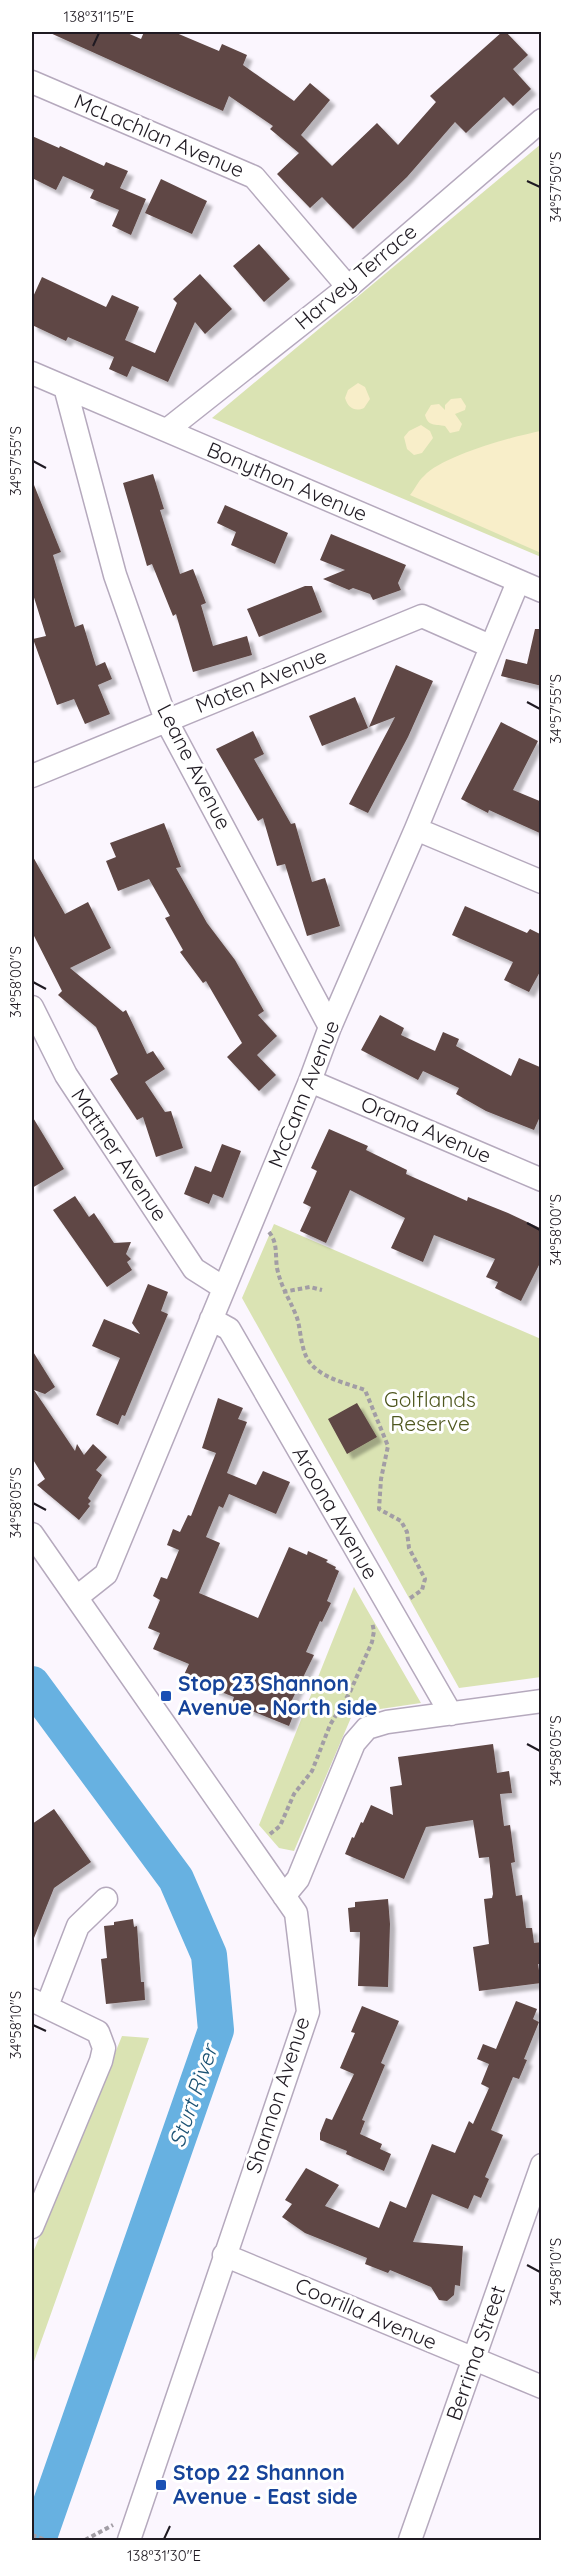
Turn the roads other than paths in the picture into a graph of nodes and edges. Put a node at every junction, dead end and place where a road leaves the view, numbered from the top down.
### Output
1 (32, 82) edge
2 (542, 120) edge
3 (348, 286) junction
4 (32, 374) edge
5 (65, 387) junction
6 (167, 430) junction
7 (518, 582) junction
8 (542, 591) edge
9 (490, 646) junction
10 (166, 720) junction
11 (32, 776) edge
12 (416, 829) junction
13 (542, 882) edge
14 (32, 1007) edge
15 (330, 1027) junction
16 (310, 1081) junction
17 (542, 1180) edge
18 (224, 1288) junction
19 (211, 1318) junction
20 (32, 1534) edge
21 (77, 1597) junction
22 (542, 1701) edge
23 (451, 1714) junction
24 (284, 1896) junction
25 (106, 1899) dead end
26 (39, 2003) edge
27 (542, 2165) edge
28 (32, 2227) edge
29 (224, 2255) junction
30 (473, 2359) junction
31 (542, 2387) edge
32 (129, 2541) edge
33 (410, 2541) edge

1 - 3 street, McLachlan Avenue
2 - 3 street, Harvey Terrace
3 - 6 street, Harvey Terrace
4 - 5 street, Bonython Avenue
5 - 6 street, Bonython Avenue
5 - 10 street, Leane Avenue
6 - 7 street, Bonython Avenue
7 - 8 street, Bonython Avenue
7 - 9 street, McCann Avenue
9 - 10 street, Moten Avenue
9 - 12 street, McCann Avenue
10 - 11 street, Moten Avenue
10 - 15 street, Leane Avenue
12 - 13 street
12 - 15 street, McCann Avenue
14 - 18 street, Mattner Avenue
15 - 16 street, McCann Avenue
16 - 17 street, Orana Avenue
16 - 18 street, McCann Avenue
18 - 19 street, McCann Avenue
19 - 21 street, McCann Avenue
19 - 23 street, Aroona Avenue
20 - 21 street, Shannon Avenue
21 - 24 street, Shannon Avenue
22 - 23 street
23 - 24 street
24 - 29 street, Shannon Avenue
25 - 26 street
26 - 28 street
27 - 30 street, Berrima Street
29 - 30 street, Coorilla Avenue
29 - 32 street, Shannon Avenue
30 - 31 street, Coorilla Avenue
30 - 33 street, Berrima Street

